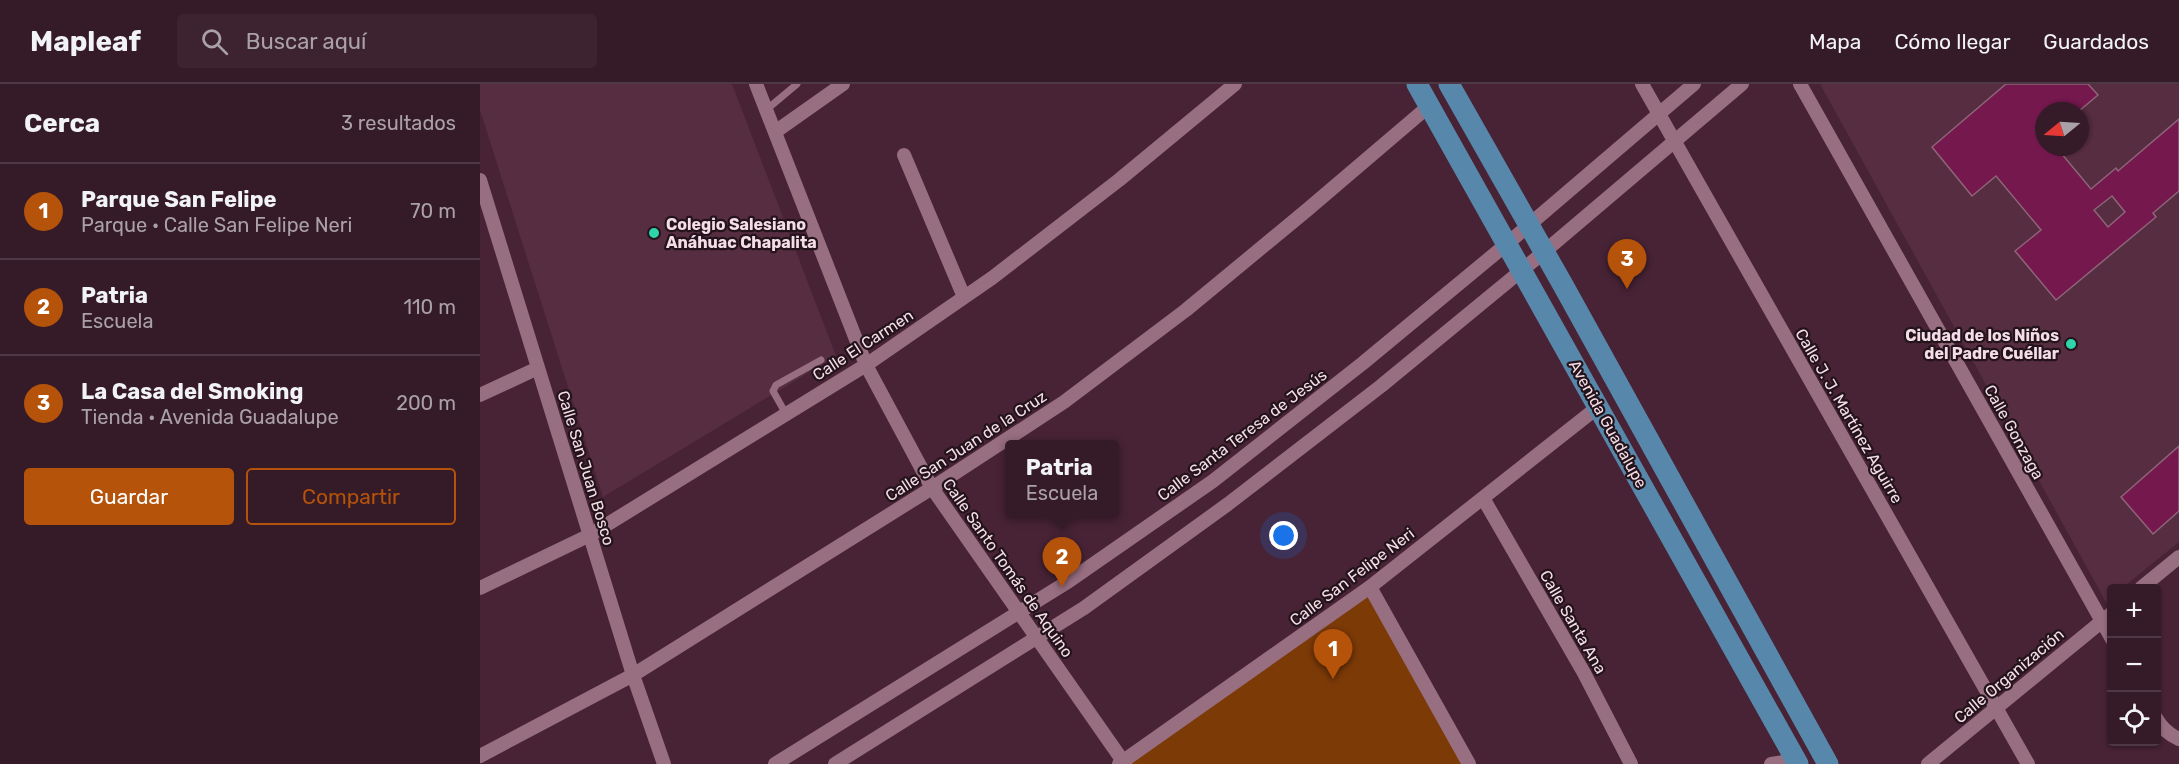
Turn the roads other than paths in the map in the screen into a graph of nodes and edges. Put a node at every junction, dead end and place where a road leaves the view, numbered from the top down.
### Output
1 (756, 84) edge
2 (797, 84) edge
3 (843, 84) edge
4 (1235, 84) edge
5 (1417, 84) edge
6 (1449, 84) edge
7 (1642, 84) edge
8 (1694, 84) edge
9 (1742, 84) edge
10 (1800, 84) edge
11 (1429, 106) junction
12 (766, 110) junction
13 (1659, 114) junction
14 (775, 132) junction
15 (1674, 141) junction
16 (904, 155) dead end
17 (480, 180) edge
18 (485, 216) edge
19 (1528, 224) junction
20 (1508, 243) junction
21 (1544, 252) junction
22 (1522, 270) junction
23 (964, 297) junction
24 (821, 360) dead end
25 (866, 365) junction
26 (538, 368) junction
27 (480, 395) edge
28 (1598, 407) junction
29 (786, 414) junction
30 (1005, 440) edge
31 (1006, 440) edge
32 (932, 488) junction
33 (1483, 498) junction
34 (590, 535) junction
35 (2179, 557) edge
36 (2146, 584) edge
37 (1370, 587) junction
38 (480, 588) edge
39 (1018, 613) junction
40 (2106, 617) edge
41 (2112, 638) edge
42 (1036, 639) junction
43 (633, 675) junction
44 (1996, 708) junction
45 (2161, 725) edge
46 (2177, 736) edge
47 (480, 756) edge
48 (1797, 762) edge
49 (1122, 763) edge
50 (664, 764) edge
51 (775, 764) edge
52 (835, 764) edge
53 (1469, 764) edge
54 (1631, 764) edge
55 (1771, 764) edge
56 (1828, 764) edge
57 (1928, 764) edge
58 (2028, 764) edge

1 - 12 street, Calle Santo Tomás de Aquino
2 - 12 lane
3 - 14 street
4 - 23 street, Calle El Carmen
5 - 11 main road, Avenida Guadalupe
6 - 19 main road, Avenida Guadalupe
7 - 13 street, Calle J. J. Martínez Aguirre
8 - 13 street, Calle Santa Teresa de Jesús
9 - 15 street
10 - 40 street, Calle Gonzaga
11 - 20 main road, Avenida Guadalupe
11 - 31 street, Calle San Juan de la Cruz
12 - 14 street, Calle Santo Tomás de Aquino
13 - 15 street, Calle J. J. Martínez Aguirre
13 - 19 street, Calle Santa Teresa de Jesús
14 - 25 street, Calle Santo Tomás de Aquino
15 - 21 street
15 - 44 street, Calle J. J. Martínez Aguirre
16 - 23 street
17 - 18 street, Calle San Juan Bosco
18 - 26 street, Calle San Juan Bosco
19 - 20 street, Calle Santa Teresa de Jesús
19 - 21 main road, Avenida Guadalupe
20 - 22 main road, Avenida Guadalupe
20 - 39 street, Calle Santa Teresa de Jesús
21 - 22 street
21 - 56 main road, Avenida Guadalupe
22 - 28 main road, Avenida Guadalupe
22 - 42 street
23 - 25 street, Calle El Carmen
24 - 29 lane
25 - 29 street, Calle El Carmen
25 - 32 street, Calle Santo Tomás de Aquino
26 - 27 street
26 - 34 street, Calle San Juan Bosco
28 - 33 street, Calle San Felipe Neri
28 - 48 main road, Avenida Guadalupe
29 - 34 street, Calle El Carmen
30 - 32 street, Calle San Juan de la Cruz
32 - 39 street, Calle Santo Tomás de Aquino
32 - 43 street, Calle San Juan de la Cruz
33 - 37 street, Calle San Felipe Neri
33 - 54 street, Calle Santa Ana
34 - 38 street, Calle El Carmen
34 - 43 street, Calle San Juan Bosco
35 - 36 street
37 - 49 street, Calle San Felipe Neri
37 - 53 street
39 - 42 street, Calle Santo Tomás de Aquino
39 - 51 street, Calle Santa Teresa de Jesús
40 - 41 street, Calle Gonzaga
40 - 44 street, Calle Organización
42 - 49 street, Calle Santo Tomás de Aquino
42 - 52 street
43 - 47 street, Calle San Juan de la Cruz
43 - 50 street, Calle San Juan Bosco
44 - 57 street, Calle Organización
44 - 58 street, Calle J. J. Martínez Aguirre
45 - 46 street
48 - 55 street

